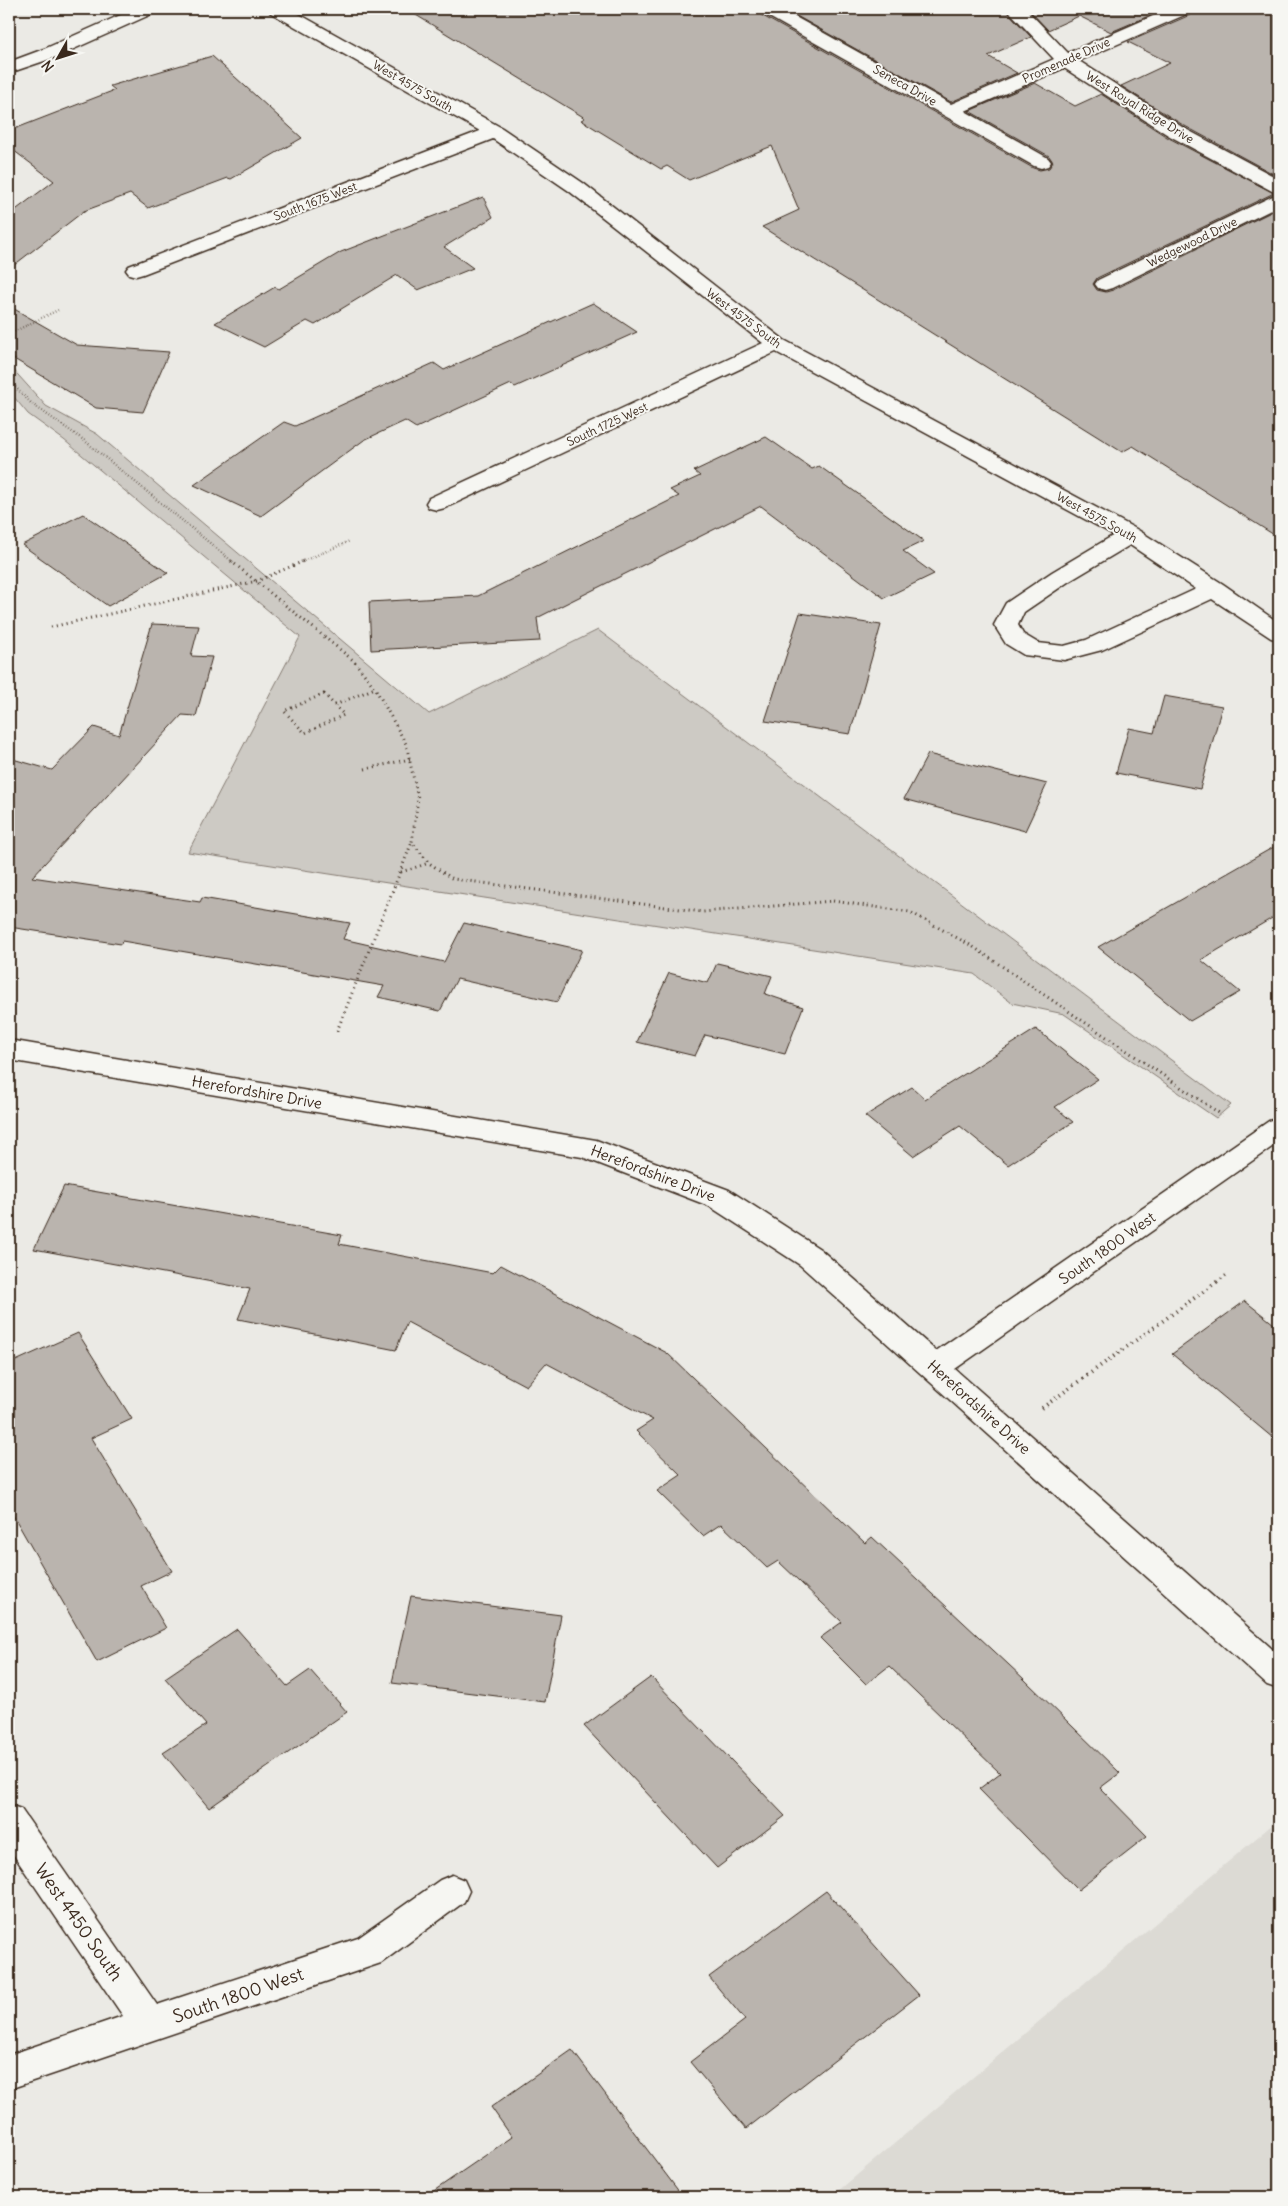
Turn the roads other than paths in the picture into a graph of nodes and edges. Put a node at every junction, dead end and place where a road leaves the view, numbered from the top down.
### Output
1 (148, 9) edge
2 (277, 9) edge
3 (768, 9) edge
4 (1016, 9) edge
5 (1183, 9) edge
6 (1065, 60) junction
7 (9, 68) edge
8 (950, 111) junction
9 (495, 132) junction
10 (1041, 162) dead end
11 (1279, 187) edge
12 (1279, 199) edge
13 (136, 270) dead end
14 (1105, 284) dead end
15 (777, 344) junction
16 (437, 503) dead end
17 (1130, 535) junction
18 (1215, 589) junction
19 (1279, 633) edge
20 (10, 1053) edge
21 (1279, 1128) edge
22 (934, 1368) junction
23 (1279, 1675) edge
24 (9, 1820) edge
25 (452, 1890) dead end
26 (150, 2025) junction
27 (9, 2072) edge

1 - 7 street
2 - 9 street, West 4575 South
3 - 8 street, Seneca Drive
4 - 6 street, West Royal Ridge Drive
5 - 6 street, Promenade Drive
6 - 8 street, Promenade Drive
6 - 11 street, West Royal Ridge Drive
8 - 10 street, Seneca Drive
9 - 13 street, South 1675 West
9 - 15 street, West 4575 South
12 - 14 street, Wedgewood Drive
15 - 16 street, South 1725 West
15 - 17 street, West 4575 South
17 - 18 street, West 4575 South
17 - 18 street
18 - 19 street, West 4575 South
20 - 22 street, Herefordshire Drive
21 - 22 street, South 1800 West
22 - 23 street, Herefordshire Drive
24 - 26 street, West 4450 South
25 - 26 street, South 1800 West
26 - 27 street, South 1800 West

